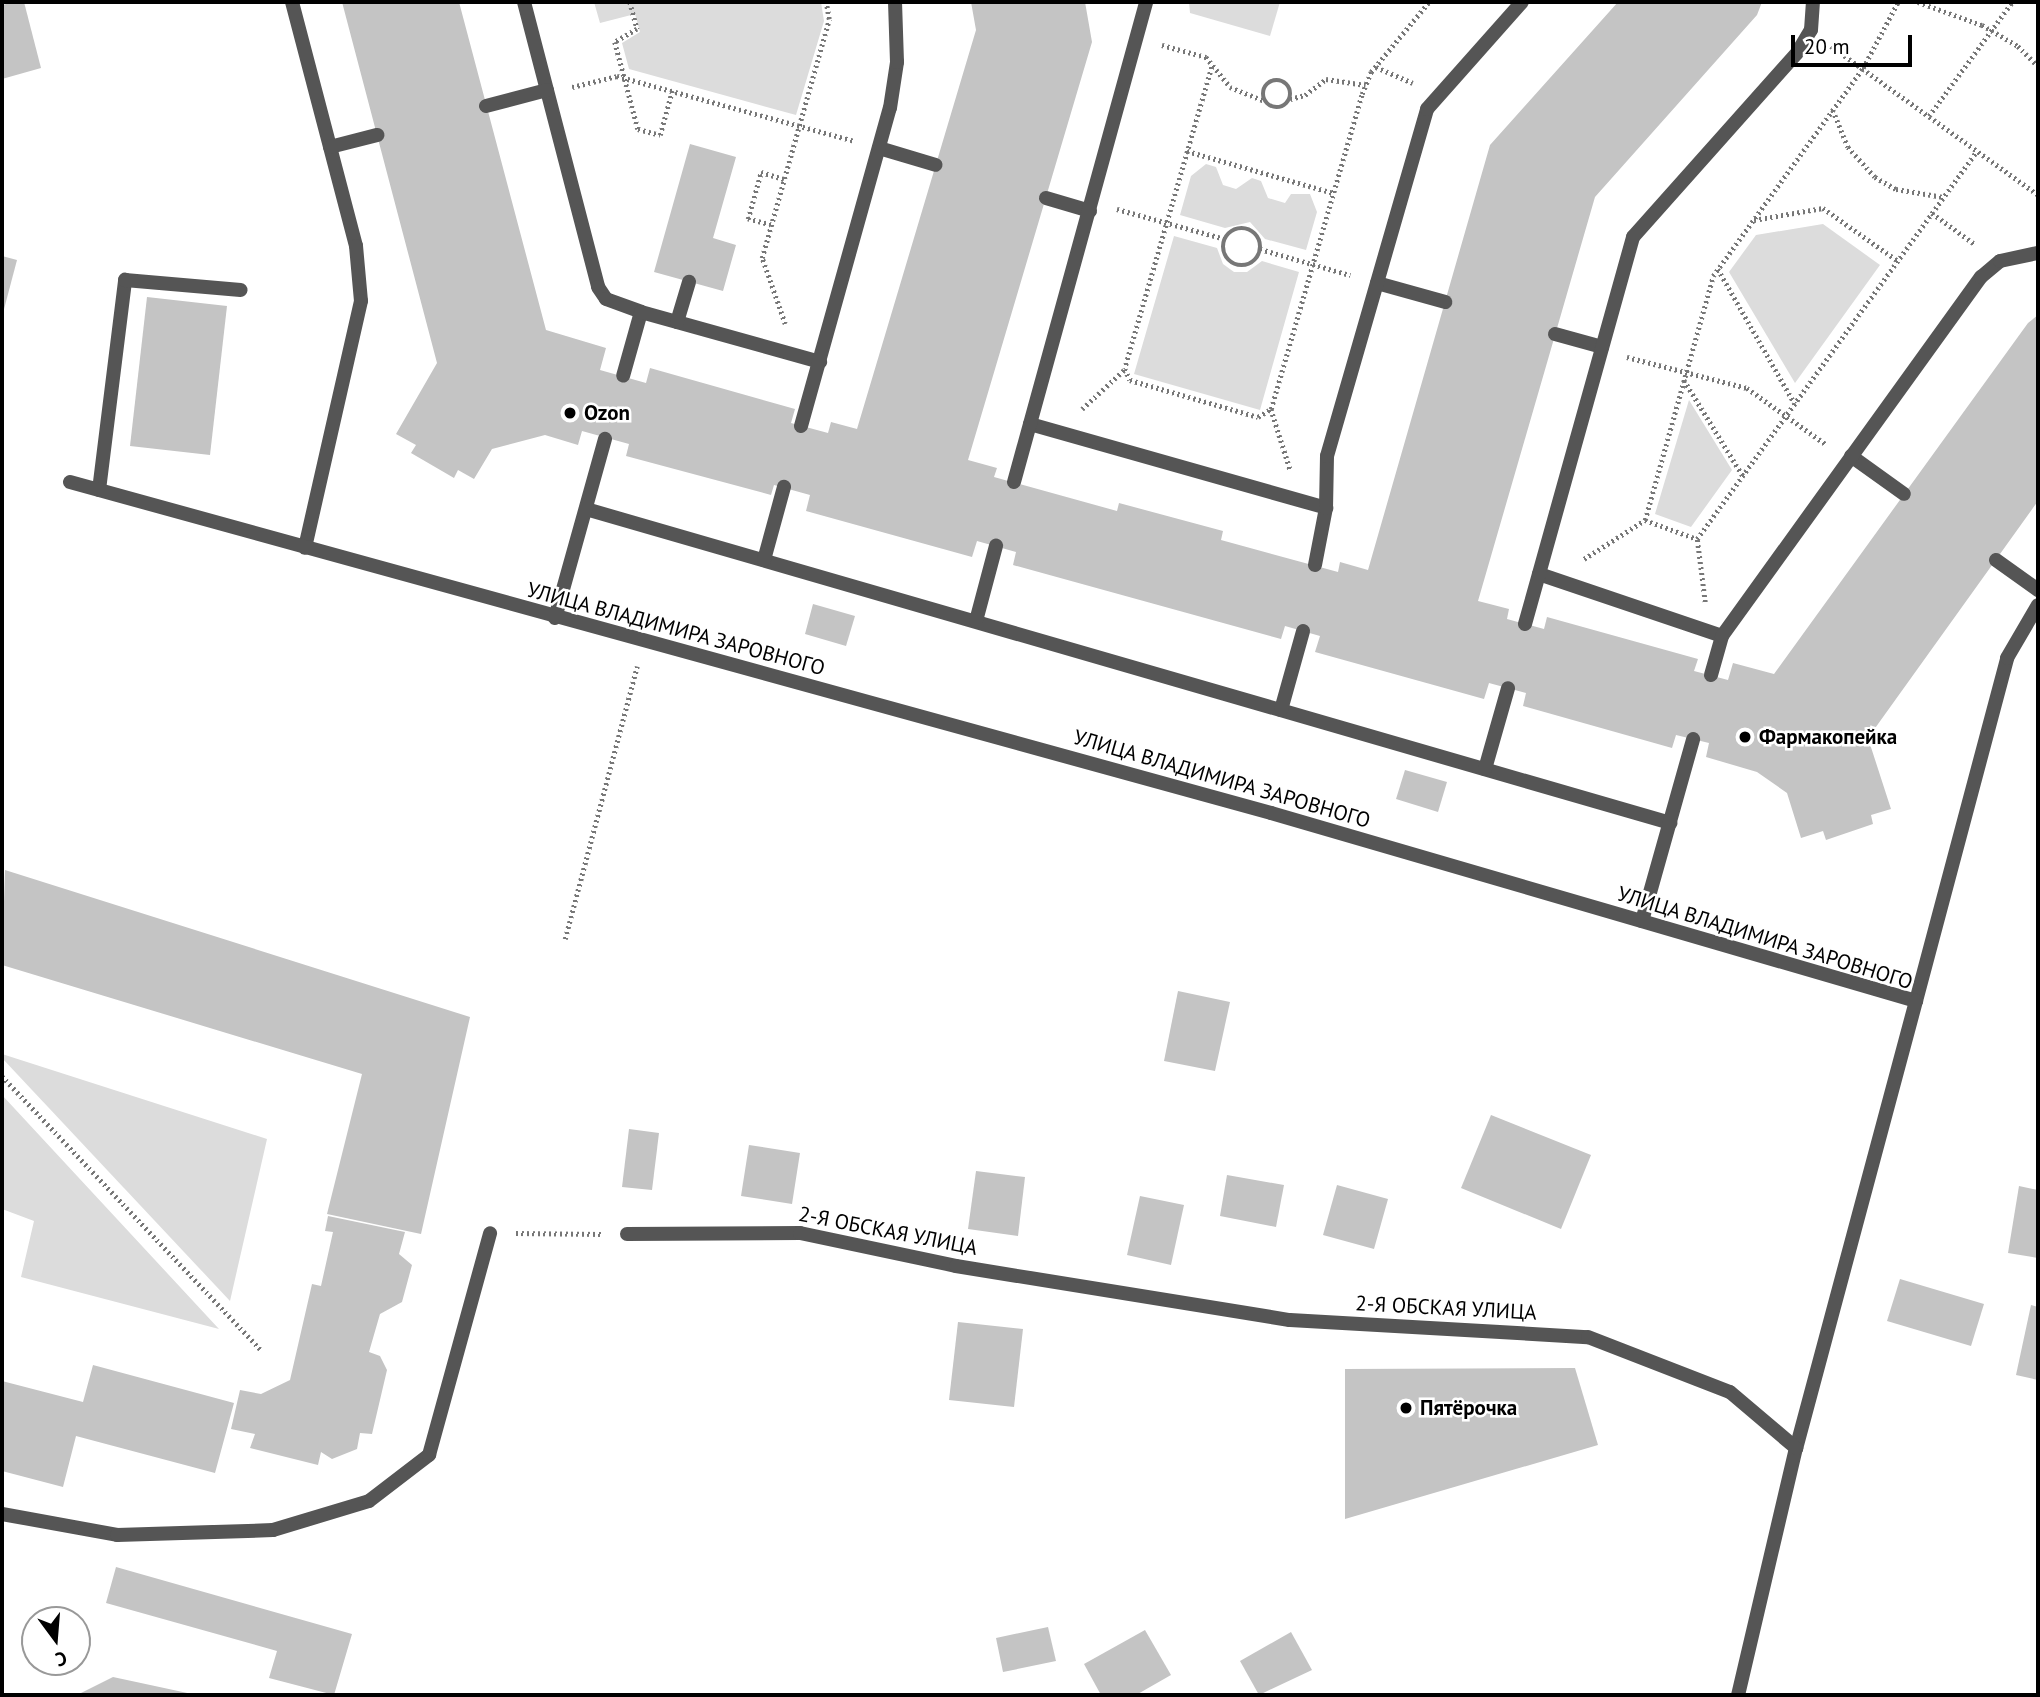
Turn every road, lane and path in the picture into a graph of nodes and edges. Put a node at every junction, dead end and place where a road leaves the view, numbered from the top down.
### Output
1 (292, 2) edge
2 (524, 2) edge
3 (630, 2) edge
4 (826, 2) edge
5 (895, 2) edge
6 (1146, 2) edge
7 (1429, 2) edge
8 (1522, 2) edge
9 (1813, 2) edge
10 (1898, 2) edge
11 (1918, 2) edge
12 (2012, 2) edge
13 (1991, 30) junction
14 (1811, 31) junction
15 (1138, 38) junction
16 (1376, 66) junction
17 (2038, 66) edge
18 (1212, 67) junction
19 (1863, 68) junction
20 (625, 78) junction
21 (1366, 85) junction
22 (672, 91) junction
23 (547, 92) junction
24 (1440, 94) junction
25 (1290, 99) junction
26 (1265, 101) junction
27 (486, 106) dead end
28 (1833, 110) junction
29 (1929, 116) junction
30 (799, 125) junction
31 (377, 135) dead end
32 (330, 147) junction
33 (879, 148) junction
34 (1187, 151) junction
35 (1977, 151) junction
36 (936, 166) dead end
37 (784, 179) junction
38 (1333, 193) junction
39 (2038, 195) edge
40 (1944, 197) junction
41 (1046, 198) dead end
42 (1091, 206) junction
43 (1932, 214) junction
44 (1754, 220) junction
45 (1167, 223) junction
46 (771, 225) junction
47 (1225, 239) junction
48 (1260, 249) junction
49 (2038, 253) edge
50 (1898, 261) junction
51 (2000, 261) junction
52 (1313, 264) junction
53 (1718, 269) junction
54 (689, 282) dead end
55 (1377, 282) junction
56 (241, 290) dead end
57 (1445, 302) dead end
58 (641, 312) junction
59 (677, 322) junction
60 (1556, 334) dead end
61 (1602, 349) junction
62 (796, 355) junction
63 (820, 362) junction
64 (1125, 369) junction
65 (1686, 372) junction
66 (623, 376) dead end
67 (1684, 380) junction
68 (1795, 404) junction
69 (1271, 409) junction
70 (1786, 416) junction
71 (1030, 424) junction
72 (801, 426) dead end
73 (1058, 431) junction
74 (606, 439) dead end
75 (1849, 458) junction
76 (1743, 476) junction
77 (70, 482) dead end
78 (1014, 482) dead end
79 (784, 487) dead end
80 (99, 490) junction
81 (1904, 494) dead end
82 (1300, 500) junction
83 (1326, 508) junction
84 (586, 509) junction
85 (1645, 520) junction
86 (1697, 539) junction
87 (996, 546) dead end
88 (304, 548) junction
89 (764, 560) junction
90 (1996, 560) dead end
91 (1315, 565) dead end
92 (1539, 574) junction
93 (1554, 579) junction
94 (2038, 590) edge
95 (2038, 605) edge
96 (555, 618) junction
97 (976, 621) junction
98 (1525, 624) dead end
99 (1303, 631) dead end
100 (1715, 633) junction
101 (643, 642) junction
102 (1711, 675) dead end
103 (1508, 688) dead end
104 (1281, 710) junction
105 (1693, 739) dead end
106 (1485, 769) junction
107 (1670, 822) junction
108 (1642, 921) junction
109 (565, 939) dead end
110 (1916, 1001) junction
111 (2, 1076) edge
112 (490, 1233) joint
113 (627, 1234) joint
114 (260, 1349) dead end
115 (1796, 1448) junction
116 (2, 1514) edge
117 (1738, 1695) edge

1 - 32 street
2 - 23 street
3 - 20 path
4 - 30 path
5 - 33 street
6 - 15 street
7 - 16 path
8 - 24 street
9 - 14 street
10 - 19 path
11 - 13 path
12 - 13 path
13 - 17 path
13 - 29 path
14 - 19 path
14 - 61 street
15 - 18 path
15 - 42 street
16 - 21 path
16 - 24 path
18 - 26 path
18 - 34 path
19 - 28 path
19 - 29 path
20 - 22 path
20 - 22 path
20 - 23 path
21 - 25 path
21 - 38 path
22 - 30 path
23 - 27 street
23 - 58 street
24 - 55 street
25 - 26 path
25 - 26 path
28 - 40 path
28 - 44 path
29 - 35 path
30 - 33 path
30 - 37 path
31 - 32 street
32 - 88 street
33 - 36 street
33 - 63 street
34 - 38 path
34 - 45 path
35 - 39 path
35 - 40 path
37 - 46 path
37 - 46 path
38 - 52 path
40 - 43 path
41 - 42 street
42 - 45 path
42 - 71 street
43 - 50 path
43 - 51 path
44 - 50 path
44 - 53 path
45 - 47 path
45 - 64 path
46 - 62 path
47 - 48 path
47 - 48 path
48 - 52 path
49 - 51 street
50 - 68 path
51 - 75 street
52 - 55 path
52 - 69 path
53 - 65 path
53 - 68 path
54 - 59 street
55 - 57 street
55 - 83 street
56 - 80 street
58 - 59 street
58 - 66 street
59 - 62 street
60 - 61 street
61 - 65 path
61 - 92 street
62 - 63 street
63 - 72 street
64 - 69 path
64 - 73 path
65 - 67 path
65 - 70 path
67 - 76 path
67 - 85 path
68 - 70 path
69 - 82 path
70 - 75 path
70 - 76 path
71 - 73 street
71 - 78 street
73 - 82 street
74 - 84 street
75 - 81 street
75 - 100 street
76 - 86 path
77 - 80 street, УЛИЦА ВЛАДИМИРА ЗАРОВНОГО
79 - 89 street
80 - 88 street, УЛИЦА ВЛАДИМИРА ЗАРОВНОГО
82 - 83 street
83 - 91 street
84 - 89 street
84 - 96 street
85 - 86 path
85 - 93 path
86 - 100 path
87 - 97 street
88 - 96 street, УЛИЦА ВЛАДИМИРА ЗАРОВНОГО
89 - 97 street
90 - 94 street
92 - 93 street
92 - 98 street
93 - 100 street
95 - 110 street
96 - 101 street, УЛИЦА ВЛАДИМИРА ЗАРОВНОГО
97 - 104 street
99 - 104 street
100 - 102 street
101 - 108 street, УЛИЦА ВЛАДИМИРА ЗАРОВНОГО
101 - 109 path
103 - 106 street
104 - 106 street
105 - 107 street
106 - 107 street
107 - 108 street
108 - 110 street, УЛИЦА ВЛАДИМИРА ЗАРОВНОГО
110 - 115 street, УЛИЦА ВЛАДИМИРА ЗАРОВНОГО
111 - 114 path
112 - 113 path
112 - 116 street
113 - 115 street, 2-Я ОБСКАЯ УЛИЦА
115 - 117 street, УЛИЦА ВЛАДИМИРА ЗАРОВНОГО

